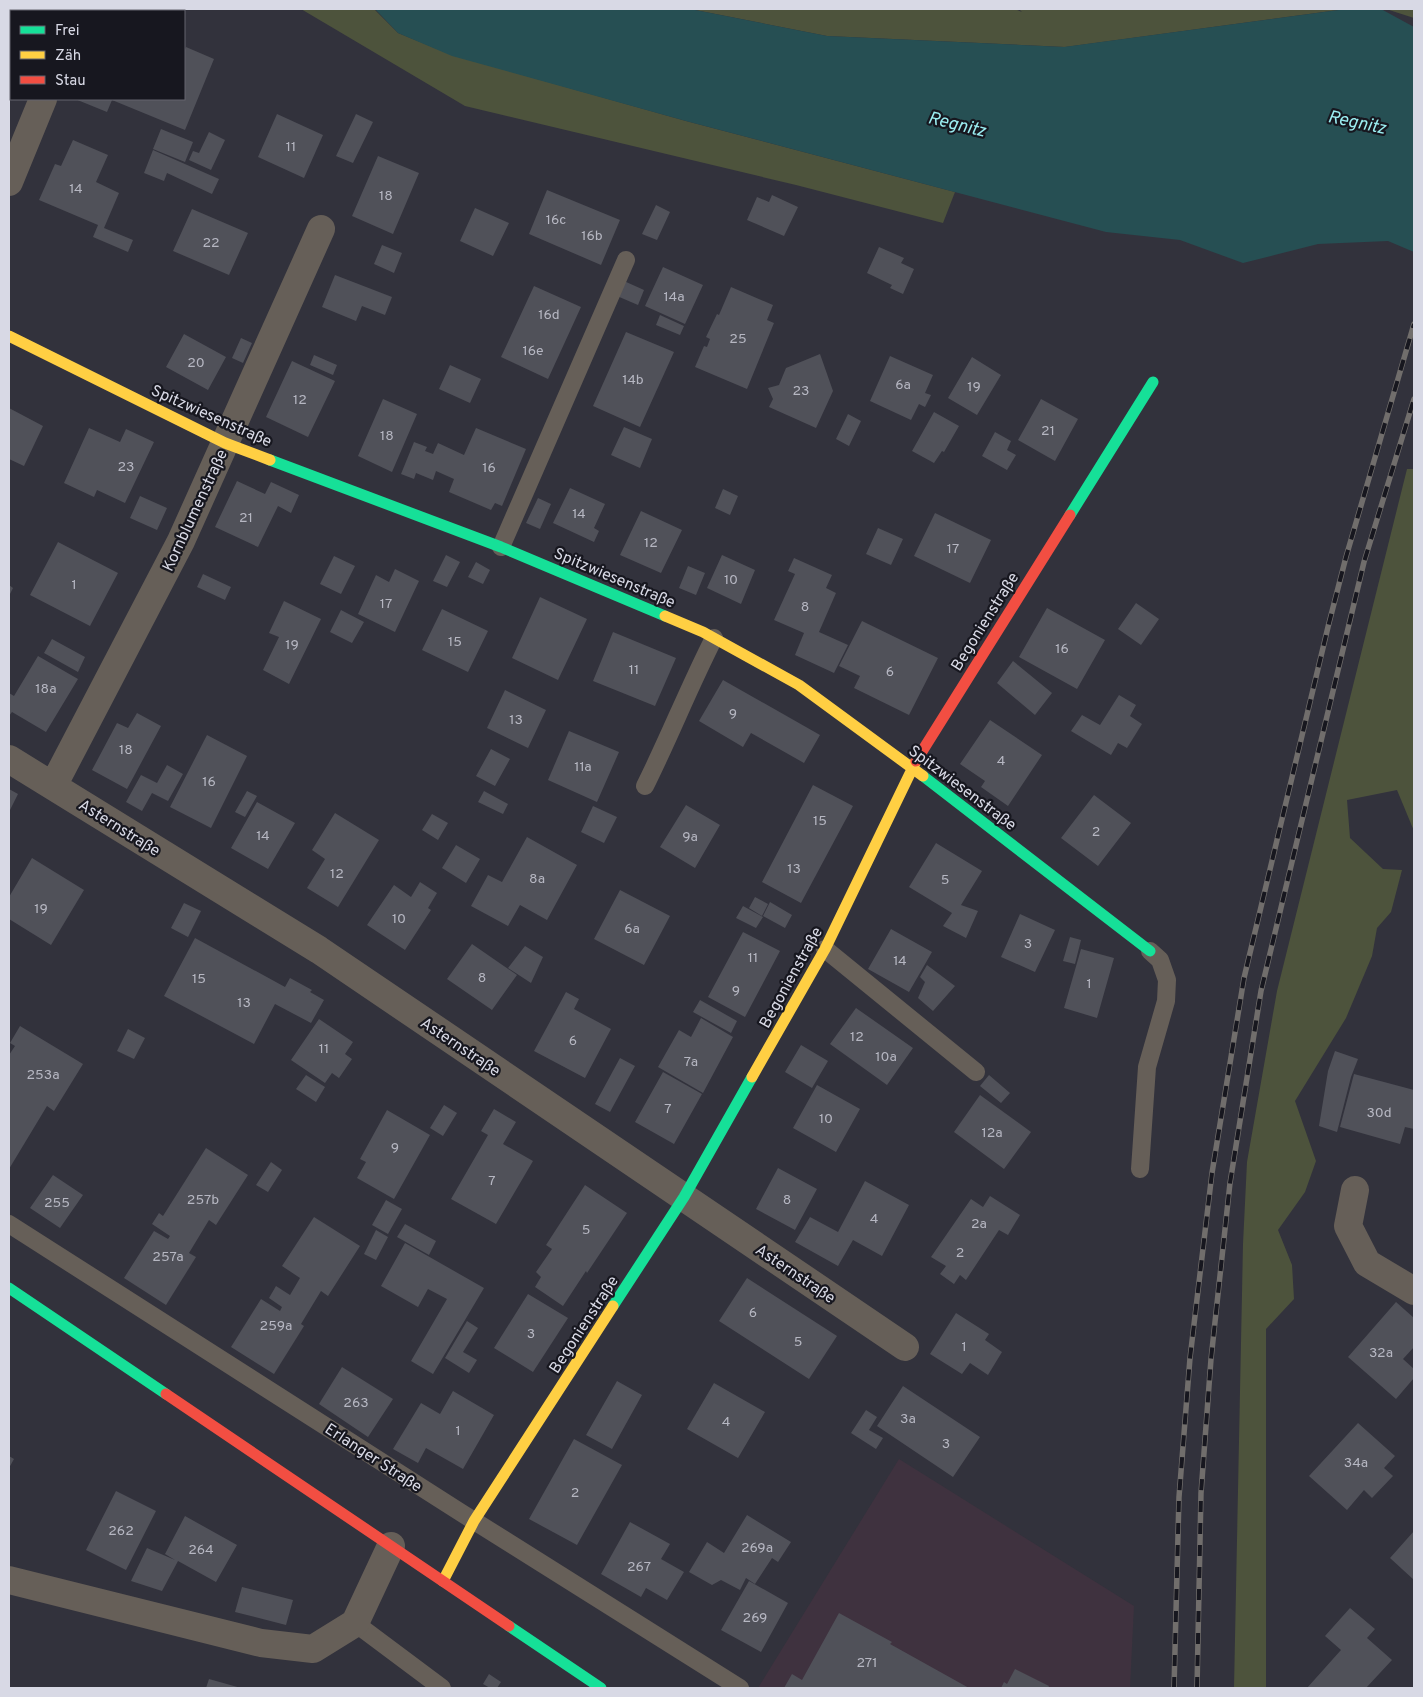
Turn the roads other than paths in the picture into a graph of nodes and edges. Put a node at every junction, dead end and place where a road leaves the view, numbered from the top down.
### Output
1 (43, 100) edge
2 (9, 182) edge
3 (321, 229) dead end
4 (626, 260) dead end
5 (9, 336) edge
6 (1153, 382) dead end
7 (225, 443) junction
8 (501, 547) junction
9 (714, 638) junction
10 (9, 758) edge
11 (912, 768) junction
12 (53, 786) junction
13 (645, 786) dead end
14 (825, 950) junction
15 (1150, 951) joint
16 (976, 1072) dead end
17 (1140, 1169) dead end
18 (1355, 1190) dead end
19 (684, 1197) junction
20 (9, 1224) edge
21 (9, 1288) edge
22 (1414, 1291) edge
23 (905, 1347) dead end
24 (474, 1521) junction
25 (390, 1546) junction
26 (9, 1580) edge
27 (443, 1581) junction
28 (356, 1623) junction
29 (442, 1688) edge
30 (601, 1688) edge
31 (740, 1688) edge

1 - 2 street
3 - 7 street, Kornblumenstraße
4 - 8 lane
5 - 7 street, Spitzwiesenstraße
6 - 11 street, Begonienstraße
7 - 8 street, Spitzwiesenstraße
7 - 12 street, Kornblumenstraße
8 - 9 street, Spitzwiesenstraße
9 - 11 street, Spitzwiesenstraße
9 - 13 lane
10 - 12 street, Asternstraße
11 - 14 street, Begonienstraße
11 - 15 street, Spitzwiesenstraße
12 - 19 street, Asternstraße
14 - 16 lane
14 - 19 street, Begonienstraße
15 - 17 lane
18 - 22 street
19 - 23 street, Asternstraße
19 - 24 street, Begonienstraße
20 - 24 lane, Erlanger Straße
21 - 25 street
24 - 27 street, Begonienstraße
24 - 31 lane, Erlanger Straße
25 - 27 street
25 - 28 street
26 - 28 street
27 - 30 street
28 - 29 lane

